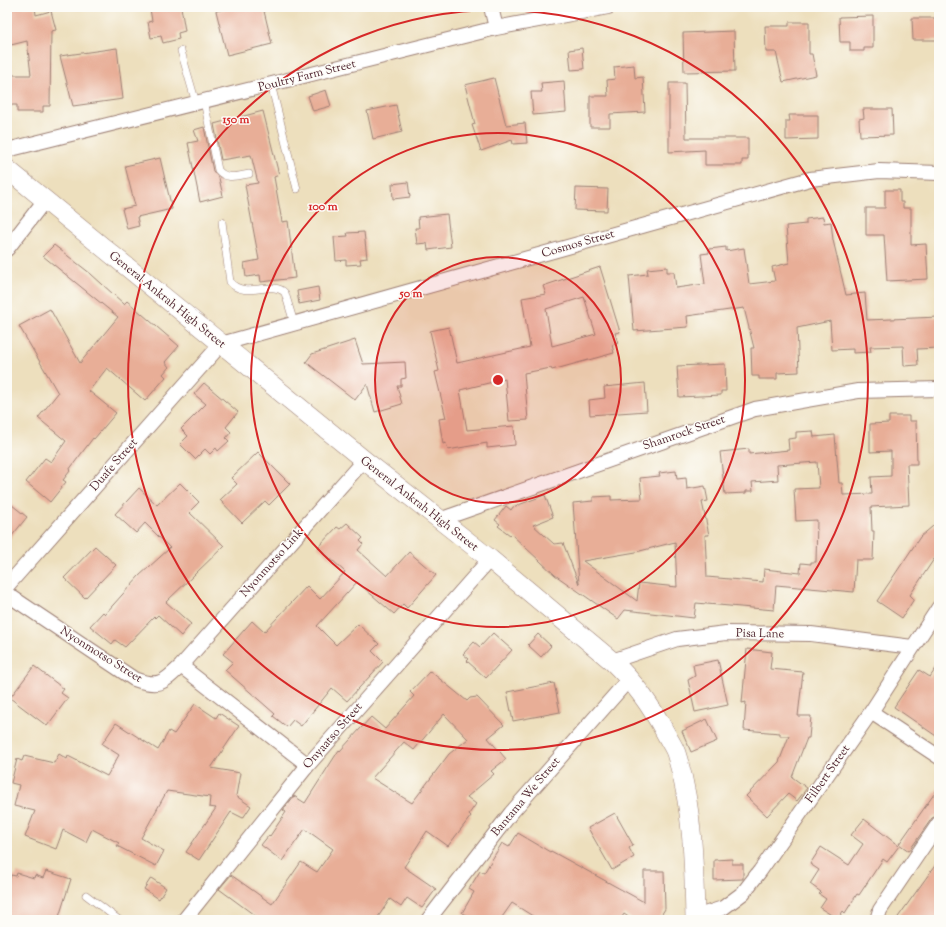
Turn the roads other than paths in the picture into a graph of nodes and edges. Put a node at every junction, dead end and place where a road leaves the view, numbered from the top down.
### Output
1 (491, 7) edge
2 (608, 7) edge
3 (496, 28) junction
4 (180, 51) dead end
5 (271, 84) junction
6 (200, 102) junction
7 (7, 150) edge
8 (7, 169) edge
9 (939, 173) edge
10 (249, 174) dead end
11 (297, 188) dead end
12 (45, 200) junction
13 (222, 222) dead end
14 (7, 249) edge
15 (294, 323) junction
16 (221, 344) junction
17 (939, 389) edge
18 (364, 460) junction
19 (439, 520) junction
20 (490, 559) junction
21 (7, 586) edge
22 (7, 594) edge
23 (939, 607) edge
24 (912, 647) junction
25 (612, 661) junction
26 (181, 666) junction
27 (630, 678) junction
28 (871, 712) junction
29 (939, 757) edge
30 (308, 765) junction
31 (939, 823) edge
32 (86, 895) dead end
33 (879, 915) edge
34 (695, 919) edge
35 (119, 920) edge
36 (184, 920) edge
37 (428, 920) edge

1 - 3 street
2 - 3 street, Poultry Farm Street
3 - 5 street, Poultry Farm Street
4 - 6 lane
5 - 6 street, Poultry Farm Street
5 - 11 lane
6 - 7 street, Poultry Farm Street
6 - 10 lane
8 - 12 main road, General Ankrah High Street
9 - 15 street, Cosmos Street
12 - 14 street
12 - 16 main road, General Ankrah High Street
13 - 15 lane
15 - 16 street, Cosmos Street
16 - 18 main road, General Ankrah High Street
16 - 21 street, Duafe Street
17 - 19 street, Shamrock Street
18 - 19 main road, General Ankrah High Street
18 - 26 street, Nyonmotso Link
19 - 20 main road, General Ankrah High Street
20 - 25 main road, General Ankrah High Street
20 - 30 street, Onyaatso Street
22 - 26 street, Nyonmotso Street
23 - 24 street, Filbert Street
24 - 25 street, Pisa Lane
24 - 28 street, Filbert Street
25 - 27 main road, General Ankrah High Street
26 - 30 street
27 - 34 main road, General Ankrah High Street
27 - 37 street, Bantama We Street
28 - 29 street
28 - 34 street, Filbert Street
30 - 36 street, Onyaatso Street
31 - 33 street
32 - 35 lane

